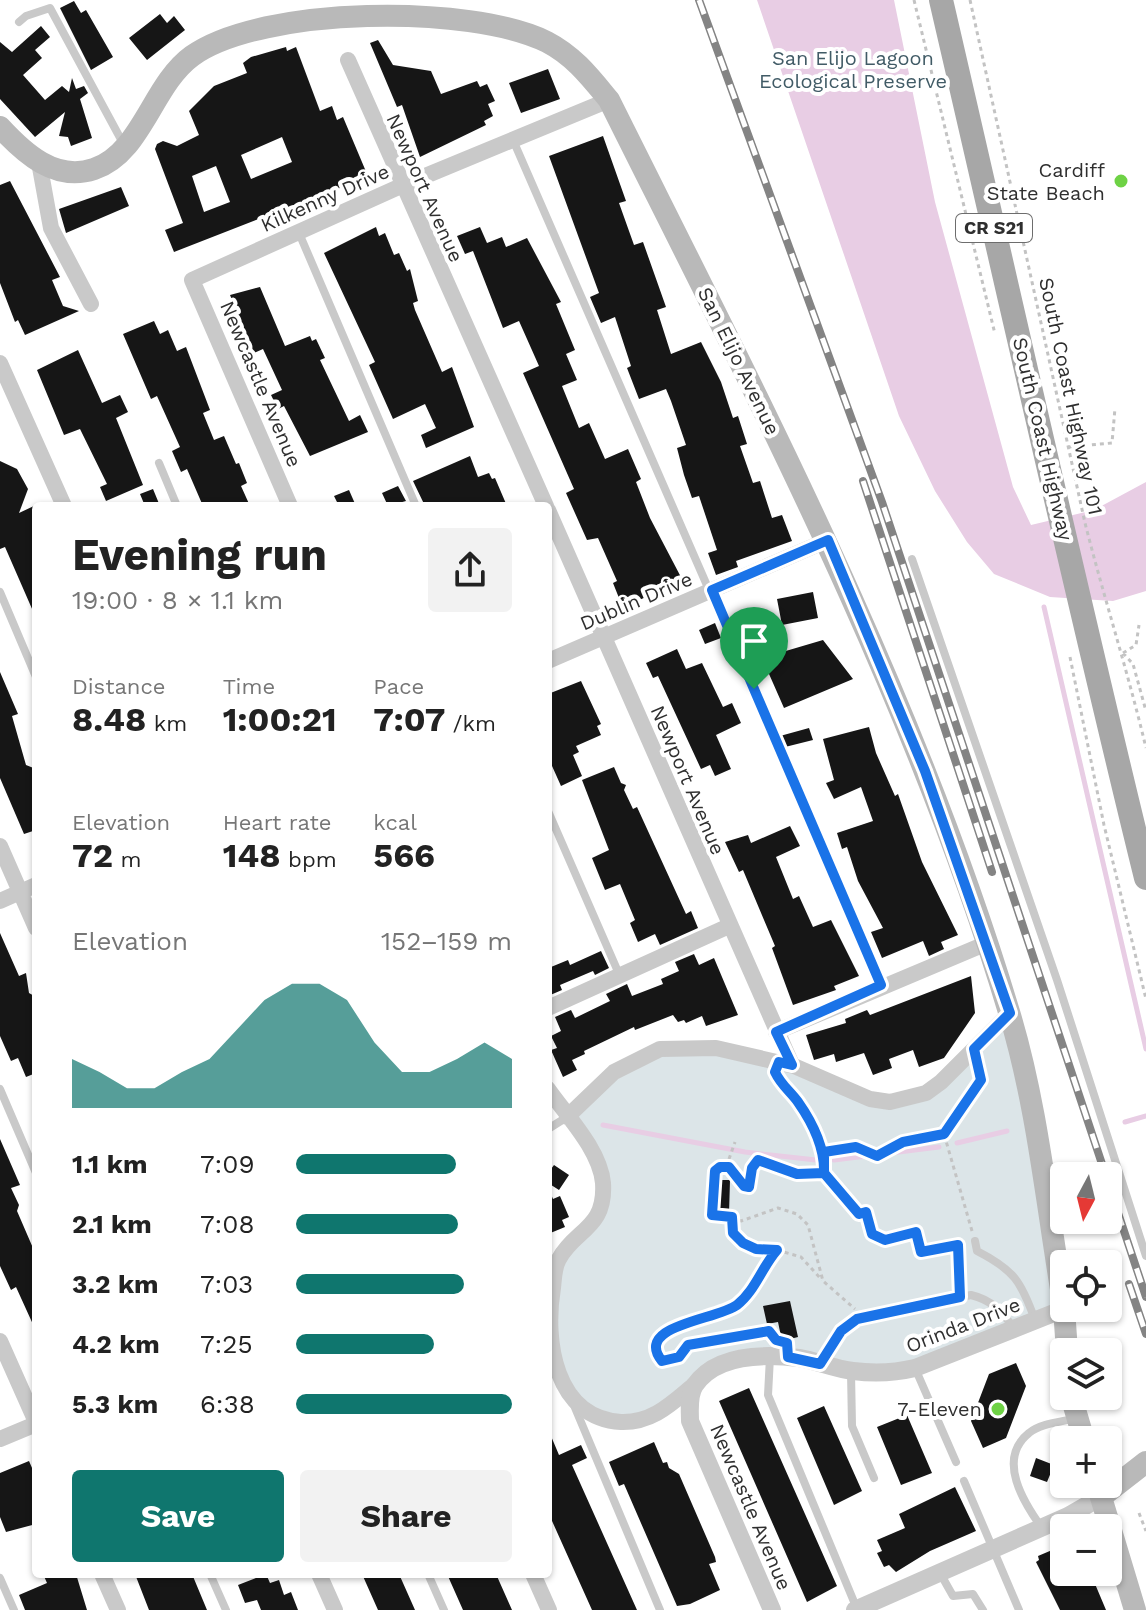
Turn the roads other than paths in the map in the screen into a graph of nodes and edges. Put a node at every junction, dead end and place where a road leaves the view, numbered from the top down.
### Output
1 (941, 0) edge
2 (19, 22) dead end
3 (348, 60) dead end
4 (609, 100) junction
5 (0, 127) edge
6 (513, 140) junction
7 (125, 146) junction
8 (39, 162) junction
9 (401, 186) junction
10 (299, 233) junction
11 (192, 280) joint
12 (91, 304) dead end
13 (0, 363) edge
14 (159, 463) dead end
15 (62, 502) edge
16 (175, 502) edge
17 (288, 502) edge
18 (414, 502) edge
19 (544, 502) edge
20 (552, 519) edge
21 (828, 540) junction
22 (912, 559) dead end
23 (712, 590) junction
24 (0, 592) edge
25 (605, 636) junction
26 (552, 659) edge
27 (32, 668) edge
28 (552, 820) edge
29 (0, 846) edge
30 (1146, 878) edge
31 (32, 887) edge
32 (20, 892) junction
33 (0, 901) edge
34 (32, 919) edge
35 (729, 926) junction
36 (985, 944) junction
37 (619, 974) junction
38 (881, 985) junction
39 (552, 1006) edge
40 (1010, 1013) junction
41 (776, 1032) junction
42 (785, 1064) junction
43 (0, 1089) edge
44 (552, 1095) edge
45 (567, 1117) junction
46 (552, 1126) edge
47 (32, 1164) edge
48 (975, 1241) road end
49 (1054, 1250) edge
50 (1146, 1256) edge
51 (552, 1293) edge
52 (1050, 1314) edge
53 (1035, 1321) junction
54 (1014, 1329) junction
55 (552, 1331) edge
56 (0, 1341) edge
57 (779, 1356) junction
58 (820, 1364) junction
59 (915, 1368) junction
60 (851, 1371) junction
61 (695, 1384) junction
62 (571, 1398) junction
63 (1069, 1410) edge
64 (32, 1414) edge
65 (32, 1425) edge
66 (0, 1439) edge
67 (956, 1462) dead end
68 (1146, 1462) edge
69 (1122, 1476) edge
70 (874, 1478) dead end
71 (964, 1481) dead end
72 (1146, 1484) edge
73 (1122, 1487) edge
74 (1087, 1498) edge
75 (1101, 1498) edge
76 (1042, 1528) junction
77 (993, 1550) junction
78 (940, 1573) junction
79 (0, 1578) edge
80 (104, 1578) edge
81 (212, 1578) edge
82 (321, 1578) edge
83 (430, 1578) edge
84 (535, 1578) edge
85 (14, 1610) edge
86 (118, 1610) edge
87 (226, 1610) edge
88 (335, 1610) edge
89 (444, 1610) edge
90 (549, 1610) edge
91 (660, 1610) edge
92 (772, 1610) edge
93 (856, 1610) edge
94 (983, 1610) edge
95 (1019, 1610) edge
96 (1135, 1610) edge

1 - 30 main road, South Coast Highway / CR S21
2 - 7 lane
3 - 9 street, Newport Avenue
4 - 6 street, Kilkenny Drive
4 - 7 main road, San Elijo Avenue
4 - 21 main road, San Elijo Avenue
5 - 8 main road, San Elijo Avenue
6 - 9 street, Kilkenny Drive
6 - 23 lane
7 - 8 main road, San Elijo Avenue
8 - 12 street
9 - 10 street, Kilkenny Drive
9 - 19 street, Newport Avenue
10 - 11 street, Kilkenny Drive
10 - 18 lane
11 - 17 street, Newcastle Avenue
13 - 15 street
14 - 16 lane
20 - 25 street, Newport Avenue
21 - 23 street, Dublin Drive
21 - 36 main road, San Elijo Avenue
22 - 50 lane
23 - 25 street, Dublin Drive
23 - 38 lane
24 - 27 lane
25 - 26 street, Dublin Drive
25 - 35 street, Newport Avenue
28 - 37 lane
29 - 32 street
31 - 32 street
32 - 33 street
32 - 34 street
35 - 37 street
35 - 41 street, Newport Avenue
36 - 38 street
36 - 40 main road, San Elijo Avenue
37 - 39 street
38 - 41 street
40 - 42 street
40 - 49 main road, San Elijo Avenue
41 - 42 street, Newport Avenue
42 - 45 street
43 - 47 lane
44 - 45 street
45 - 46 lane
45 - 51 street
48 - 53 lane
52 - 53 street, Orinda Drive
53 - 54 street, Orinda Drive
54 - 58 lane
54 - 59 street, Orinda Drive
55 - 62 street
56 - 64 street
57 - 58 street, Orinda Drive
57 - 61 street, Orinda Drive
57 - 93 lane
58 - 60 street, Orinda Drive
59 - 60 street, Orinda Drive
59 - 67 lane
60 - 70 lane
61 - 62 street
61 - 92 street, Newcastle Avenue
62 - 91 lane
63 - 76 lane
65 - 66 street
68 - 69 main road
71 - 77 lane
72 - 73 main road
74 - 76 street
75 - 96 main road
76 - 77 street
77 - 78 street
77 - 95 lane
78 - 93 street
78 - 94 lane
79 - 85 lane
80 - 86 street
81 - 87 lane
82 - 88 street
83 - 89 lane
84 - 90 street

